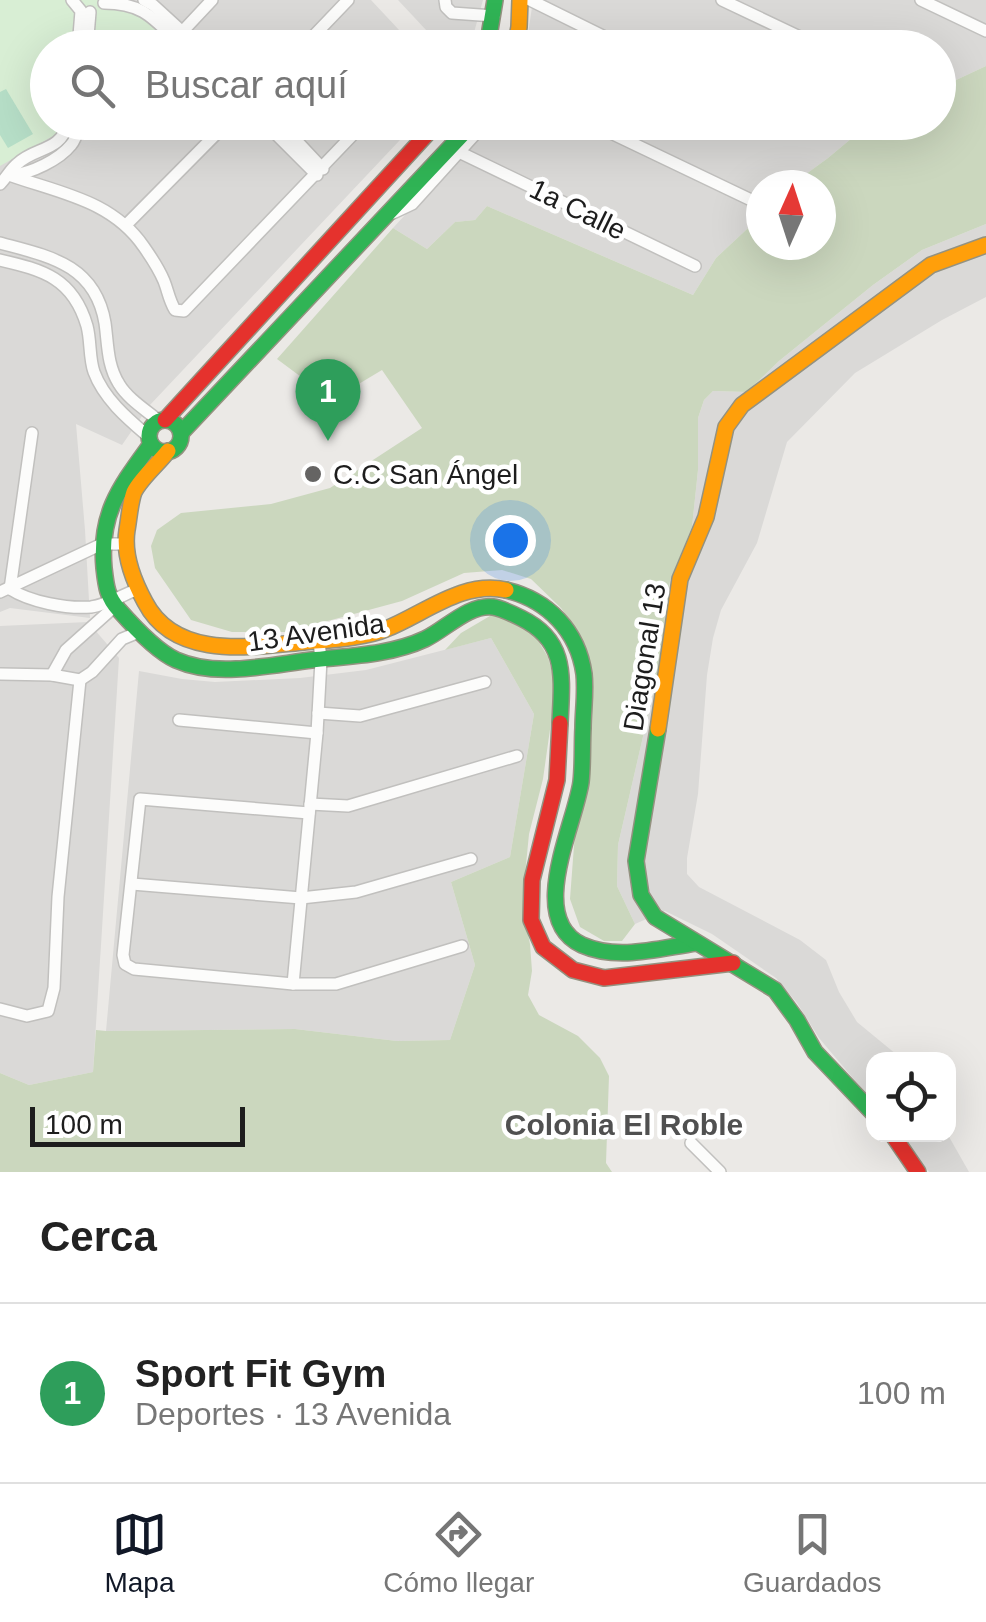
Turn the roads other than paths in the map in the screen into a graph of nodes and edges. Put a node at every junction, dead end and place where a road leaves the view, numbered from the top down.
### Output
1 (144, 0) edge
2 (212, 0) edge
3 (348, 0) edge
4 (445, 0) edge
5 (520, 0) edge
6 (529, 0) edge
7 (722, 0) edge
8 (921, 0) edge
9 (104, 2) edge
10 (81, 8) edge
11 (494, 8) edge
12 (165, 30) edge
13 (169, 30) edge
14 (187, 30) edge
15 (319, 30) edge
16 (519, 30) edge
17 (522, 30) edge
18 (591, 30) edge
19 (785, 30) edge
20 (986, 31) edge
21 (59, 140) edge
22 (73, 140) edge
23 (210, 140) edge
24 (284, 140) edge
25 (294, 140) edge
26 (349, 140) edge
27 (421, 140) edge
28 (458, 140) edge
29 (471, 140) edge
30 (626, 140) edge
31 (461, 153) junction
32 (320, 172) junction
33 (4, 180) edge
34 (746, 198) edge
35 (389, 215) junction
36 (126, 225) junction
37 (0, 244) edge
38 (986, 244) edge
39 (0, 260) edge
40 (695, 266) dead end
41 (162, 420) junction
42 (32, 433) dead end
43 (181, 434) junction
44 (150, 440) junction
45 (168, 452) junction
46 (102, 544) junction
47 (124, 544) junction
48 (138, 589) junction
49 (5, 590) edge
50 (112, 604) junction
51 (139, 632) junction
52 (319, 641) junction
53 (279, 645) junction
54 (321, 660) junction
55 (282, 664) junction
56 (0, 674) edge
57 (52, 676) junction
58 (80, 680) junction
59 (485, 682) dead end
60 (318, 713) junction
61 (179, 720) dead end
62 (317, 733) junction
63 (517, 756) dead end
64 (310, 808) junction
65 (471, 859) dead end
66 (132, 884) junction
67 (301, 898) junction
68 (696, 943) junction
69 (462, 946) dead end
70 (734, 963) junction
71 (293, 984) junction
72 (0, 1009) edge
73 (866, 1105) edge
74 (897, 1142) edge
75 (691, 1143) dead end
76 (720, 1172) edge
77 (918, 1172) edge

1 - 13 street
2 - 14 street
3 - 15 street
4 - 11 street
5 - 16 street
6 - 17 street
6 - 18 street
7 - 19 street
8 - 20 street
9 - 10 street
9 - 12 street
21 - 33 street
22 - 33 street
23 - 36 street
24 - 32 street
25 - 32 street
26 - 32 street
27 - 41 street
28 - 35 street
29 - 31 street
30 - 34 street
31 - 35 street
31 - 40 street, 1a Calle
32 - 36 street
33 - 36 street
35 - 43 street
37 - 41 street
38 - 68 street, Diagonal 13
39 - 44 street
41 - 43 street
41 - 44 street
42 - 49 street
43 - 45 street
44 - 45 street
44 - 46 street
45 - 47 street, 13 Avenida
46 - 47 street
46 - 49 street
46 - 50 street
47 - 48 street, 13 Avenida
48 - 50 street
48 - 53 street, 13 Avenida
49 - 50 street
50 - 51 street, 13 Avenida
50 - 57 street
51 - 55 street, 13 Avenida
51 - 58 street
52 - 53 street, 13 Avenida
52 - 54 street
52 - 68 street, 13 Avenida
53 - 55 street
54 - 55 street, 13 Avenida
54 - 60 street
54 - 70 street, 13 Avenida
56 - 57 street
57 - 58 street
58 - 72 street
59 - 60 street
60 - 62 street
61 - 62 street
62 - 64 street
63 - 64 street
64 - 66 street
64 - 67 street
65 - 67 street
66 - 67 street
66 - 71 street
67 - 71 street
68 - 70 street, Diagonal 13
69 - 71 street
70 - 73 street, Diagonal 13
74 - 77 street
75 - 76 street

